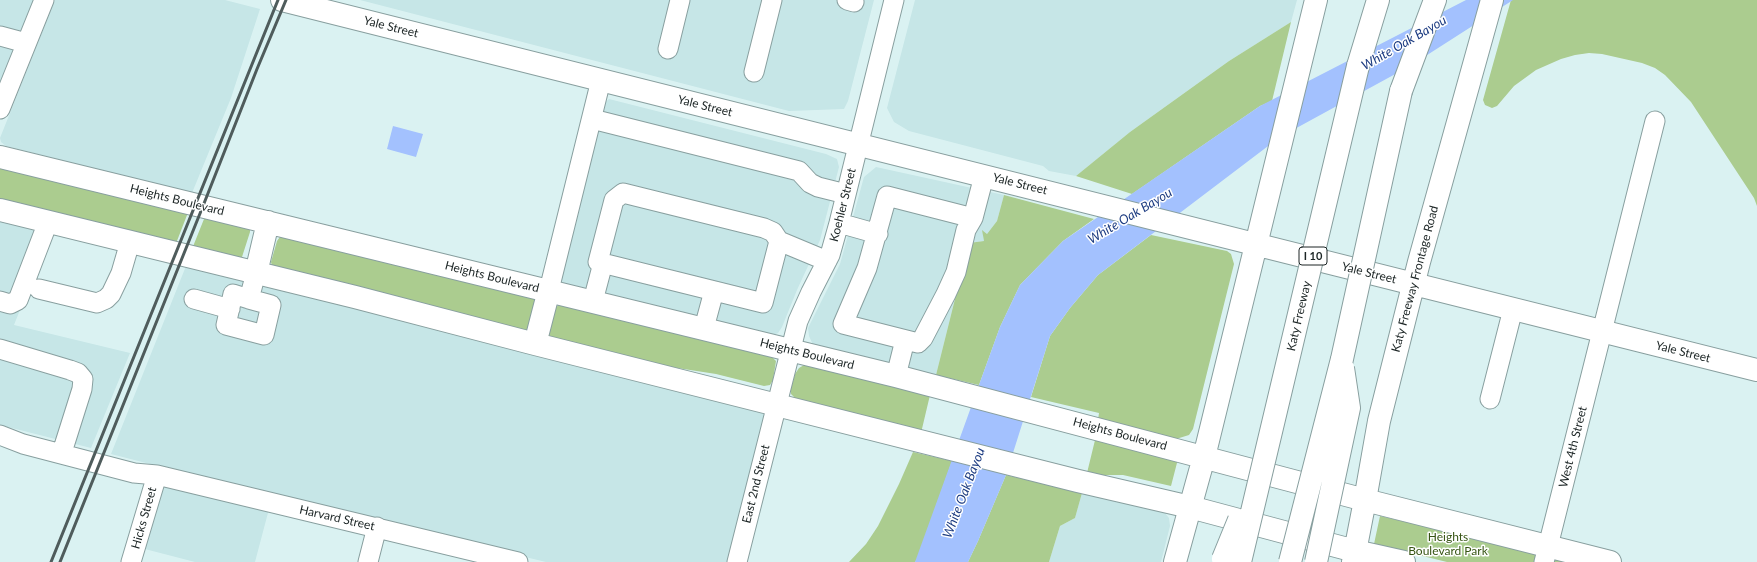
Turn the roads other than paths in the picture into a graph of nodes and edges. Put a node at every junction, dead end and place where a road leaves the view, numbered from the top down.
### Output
1 (44, 0) edge
2 (282, 0) edge
3 (680, 0) edge
4 (772, 0) edge
5 (894, 0) edge
6 (1316, 0) edge
7 (1364, 0) edge
8 (1378, 0) edge
9 (1427, 0) edge
10 (1435, 0) edge
11 (1492, 0) edge
12 (0, 36) edge
13 (26, 43) junction
14 (668, 50) dead end
15 (1358, 66) junction
16 (754, 72) dead end
17 (601, 80) junction
18 (1401, 91) junction
19 (0, 109) edge
20 (592, 119) junction
21 (1655, 121) dead end
22 (858, 145) junction
23 (0, 157) edge
24 (984, 176) junction
25 (846, 194) junction
26 (0, 210) edge
27 (973, 218) junction
28 (48, 222) junction
29 (268, 222) junction
30 (839, 223) junction
31 (878, 234) junction
32 (780, 241) junction
33 (130, 242) junction
34 (1256, 245) junction
35 (827, 262) junction
36 (603, 263) junction
37 (256, 273) junction
38 (1413, 284) junction
39 (39, 289) dead end
40 (549, 290) junction
41 (714, 291) junction
42 (194, 299) dead end
43 (249, 299) junction
44 (593, 301) junction
45 (5, 302) edge
46 (230, 309) junction
47 (1513, 309) junction
48 (704, 328) junction
49 (1602, 332) junction
50 (912, 341) junction
51 (535, 344) junction
52 (0, 349) edge
53 (790, 350) junction
54 (1342, 359) junction
55 (1757, 370) edge
56 (896, 376) junction
57 (1490, 399) dead end
58 (776, 405) junction
59 (2, 435) edge
60 (64, 446) junction
61 (1204, 457) junction
62 (157, 475) junction
63 (1366, 500) junction
64 (1190, 507) junction
65 (377, 527) junction
66 (1546, 554) edge
67 (1354, 556) edge
68 (1228, 561) edge
69 (131, 562) edge
70 (368, 562) edge
71 (518, 562) edge
72 (737, 562) edge
73 (1175, 562) edge
74 (1290, 562) edge
75 (1316, 562) edge
76 (1404, 562) edge
77 (1610, 562) edge

1 - 13 street
2 - 17 main road, Yale Street
3 - 14 street
4 - 16 street
5 - 22 street, Koehler Street
6 - 34 main road
7 - 15 main road
8 - 15 main road, Katy Freeway / I 10
9 - 18 main road
10 - 18 main road
11 - 38 main road, Katy Freeway Frontage Road
12 - 13 street
13 - 19 street
15 - 68 main road, Katy Freeway / I 10, bridge
17 - 20 street
17 - 22 main road, Yale Street
18 - 54 main road, bridge
20 - 25 street
20 - 40 street
21 - 49 street, West 4th Street
22 - 24 main road, Yale Street
22 - 25 street, Koehler Street
23 - 29 main road, Heights Boulevard
24 - 27 street
24 - 34 main road, Yale Street
25 - 30 street, Koehler Street
26 - 28 main road
27 - 31 street
27 - 50 street
28 - 33 main road
28 - 45 street
29 - 37 main road
29 - 40 main road, Heights Boulevard
30 - 31 street
30 - 35 street, Koehler Street
31 - 50 street
32 - 35 street
32 - 36 street
32 - 41 street
33 - 37 main road
33 - 39 street
34 - 38 main road, Yale Street
34 - 61 main road
35 - 53 street, Koehler Street
36 - 41 street
36 - 44 street
37 - 43 street
37 - 51 main road
38 - 47 main road, Yale Street
38 - 63 main road, Katy Freeway Frontage Road
40 - 44 main road, Heights Boulevard
40 - 51 main road
41 - 48 street
42 - 46 street
43 - 46 street
43 - 46 street
44 - 48 main road, Heights Boulevard
47 - 49 main road, Yale Street
47 - 57 street
48 - 53 main road, Heights Boulevard
49 - 55 main road, Yale Street
49 - 66 street, West 4th Street
50 - 56 street
51 - 58 main road
52 - 60 street
53 - 56 main road, Heights Boulevard
53 - 58 street, Koehler Street
54 - 74 main road, bridge
54 - 75 main road, bridge
56 - 61 main road, Heights Boulevard
58 - 64 main road
58 - 72 street, East 2nd Street
59 - 60 street, Harvard Street
59 - 62 street, Harvard Street
60 - 62 street, Harvard Street
61 - 63 main road, Heights Boulevard
61 - 64 main road
62 - 65 street, Harvard Street
62 - 69 street, Hicks Street
63 - 66 main road, Heights Boulevard
63 - 67 main road, Katy Freeway Frontage Road
64 - 67 main road
64 - 73 main road
65 - 70 street
65 - 71 street, Harvard Street
66 - 77 main road, Heights Boulevard
67 - 76 main road

